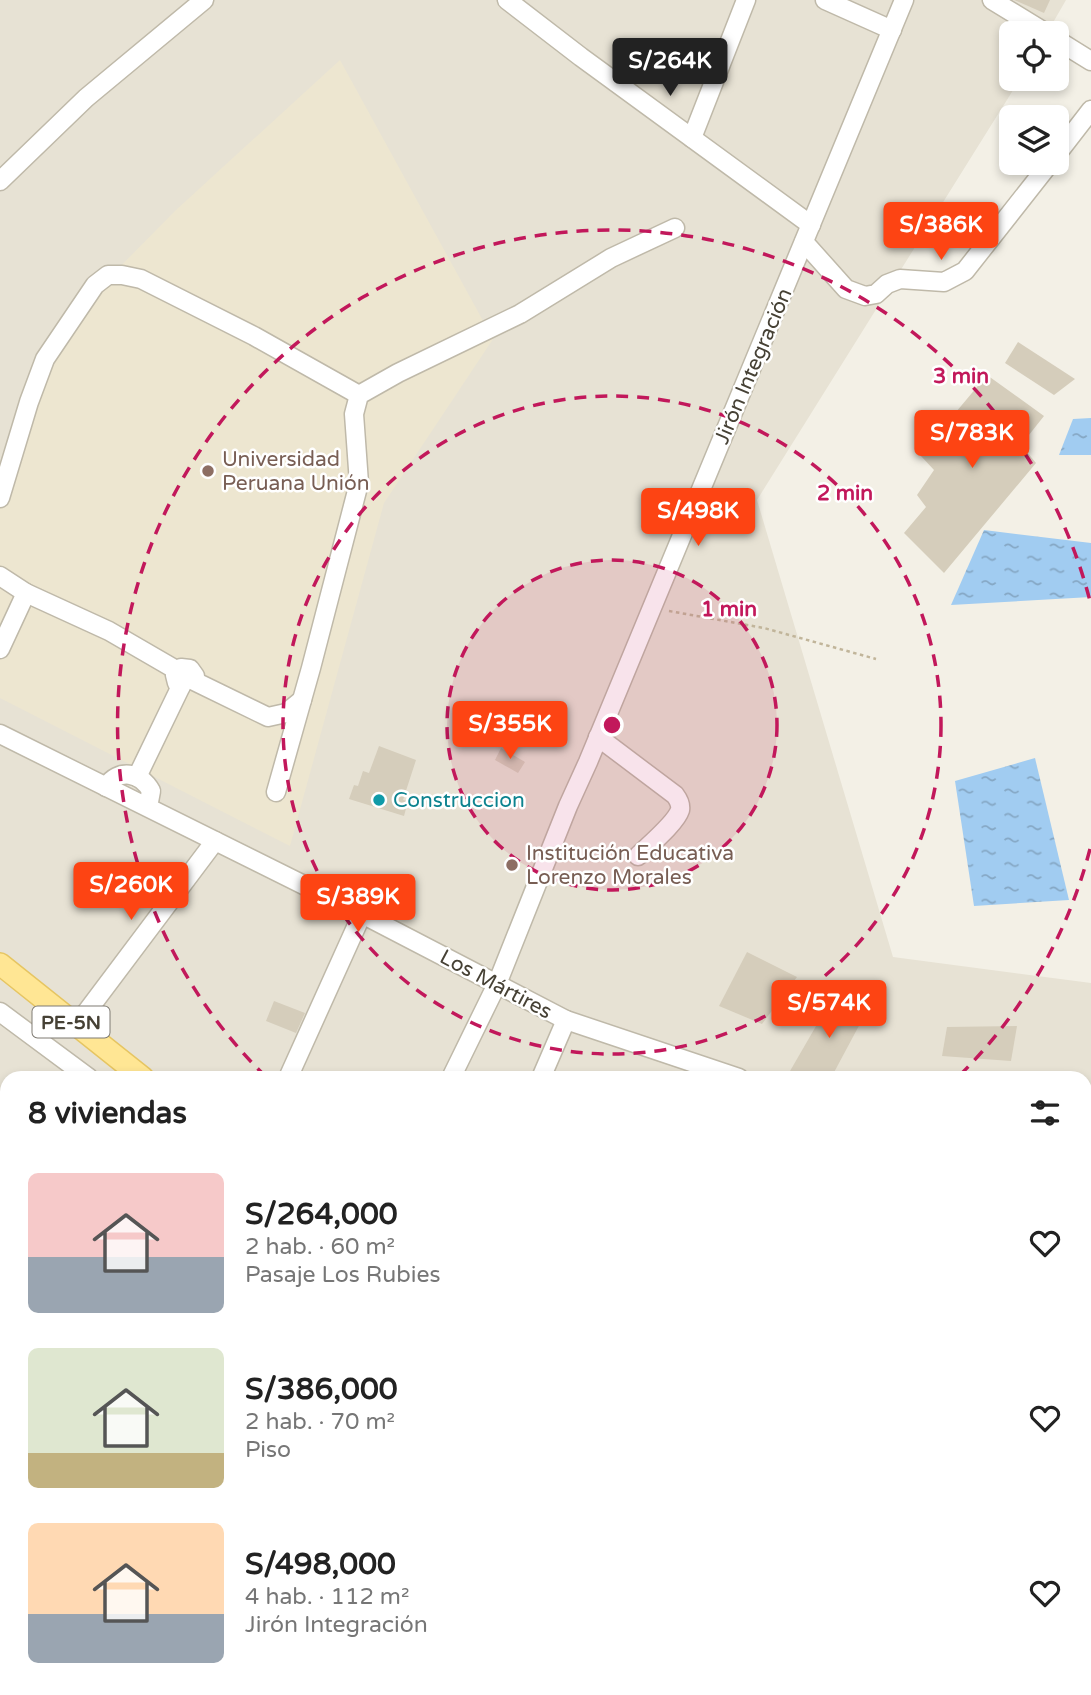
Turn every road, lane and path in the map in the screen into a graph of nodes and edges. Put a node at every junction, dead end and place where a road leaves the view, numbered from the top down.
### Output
1 (204, 0) edge
2 (507, 0) edge
3 (746, 0) edge
4 (825, 0) edge
5 (904, 0) edge
6 (992, 0) edge
7 (1026, 21) edge
8 (892, 30) junction
9 (1069, 47) edge
10 (1091, 61) edge
11 (1091, 110) edge
12 (692, 138) junction
13 (1069, 138) edge
14 (1041, 175) edge
15 (0, 181) edge
16 (811, 225) junction
17 (675, 228) dead end
18 (804, 242) junction
19 (359, 395) junction
20 (0, 499) edge
21 (0, 576) edge
22 (26, 593) junction
23 (652, 607) junction
24 (0, 649) edge
25 (876, 659) dead end
26 (184, 679) junction
27 (302, 699) junction
28 (0, 734) edge
29 (598, 737) junction
30 (137, 776) junction
31 (106, 787) junction
32 (276, 792) dead end
33 (148, 807) junction
34 (215, 841) junction
35 (638, 856) dead end
36 (362, 914) junction
37 (0, 964) edge
38 (497, 984) junction
39 (0, 1012) edge
40 (566, 1020) junction
41 (76, 1026) junction
42 (80, 1071) edge
43 (134, 1071) edge
44 (291, 1071) edge
45 (455, 1071) edge
46 (544, 1071) edge
47 (718, 1071) edge

1 - 15 street
2 - 12 street
3 - 12 street
4 - 8 street
5 - 8 street, Jirón Integración
6 - 7 street
8 - 16 street, Jirón Integración
9 - 10 street
11 - 13 street
12 - 16 street
14 - 18 street
16 - 18 street, Jirón Integración
17 - 19 street
18 - 23 street, Jirón Integración
19 - 20 street
19 - 27 street
21 - 22 street
22 - 24 street
22 - 26 street
23 - 25 path
23 - 29 street, Jirón Integración
26 - 27 street
26 - 30 street
27 - 32 street
28 - 31 street, Los Mártires
29 - 35 street
29 - 38 street, Jirón Integración
30 - 31 street
30 - 33 street
31 - 33 street, Los Mártires
33 - 34 street, Los Mártires
34 - 36 street, Los Mártires
34 - 41 street
36 - 38 street, Los Mártires
36 - 44 street
37 - 41 main road, PE-5N
38 - 40 street, Los Mártires
38 - 45 street, Jirón Integración
39 - 42 street
40 - 46 street
40 - 47 street, Los Mártires
41 - 43 main road, PE-5N

